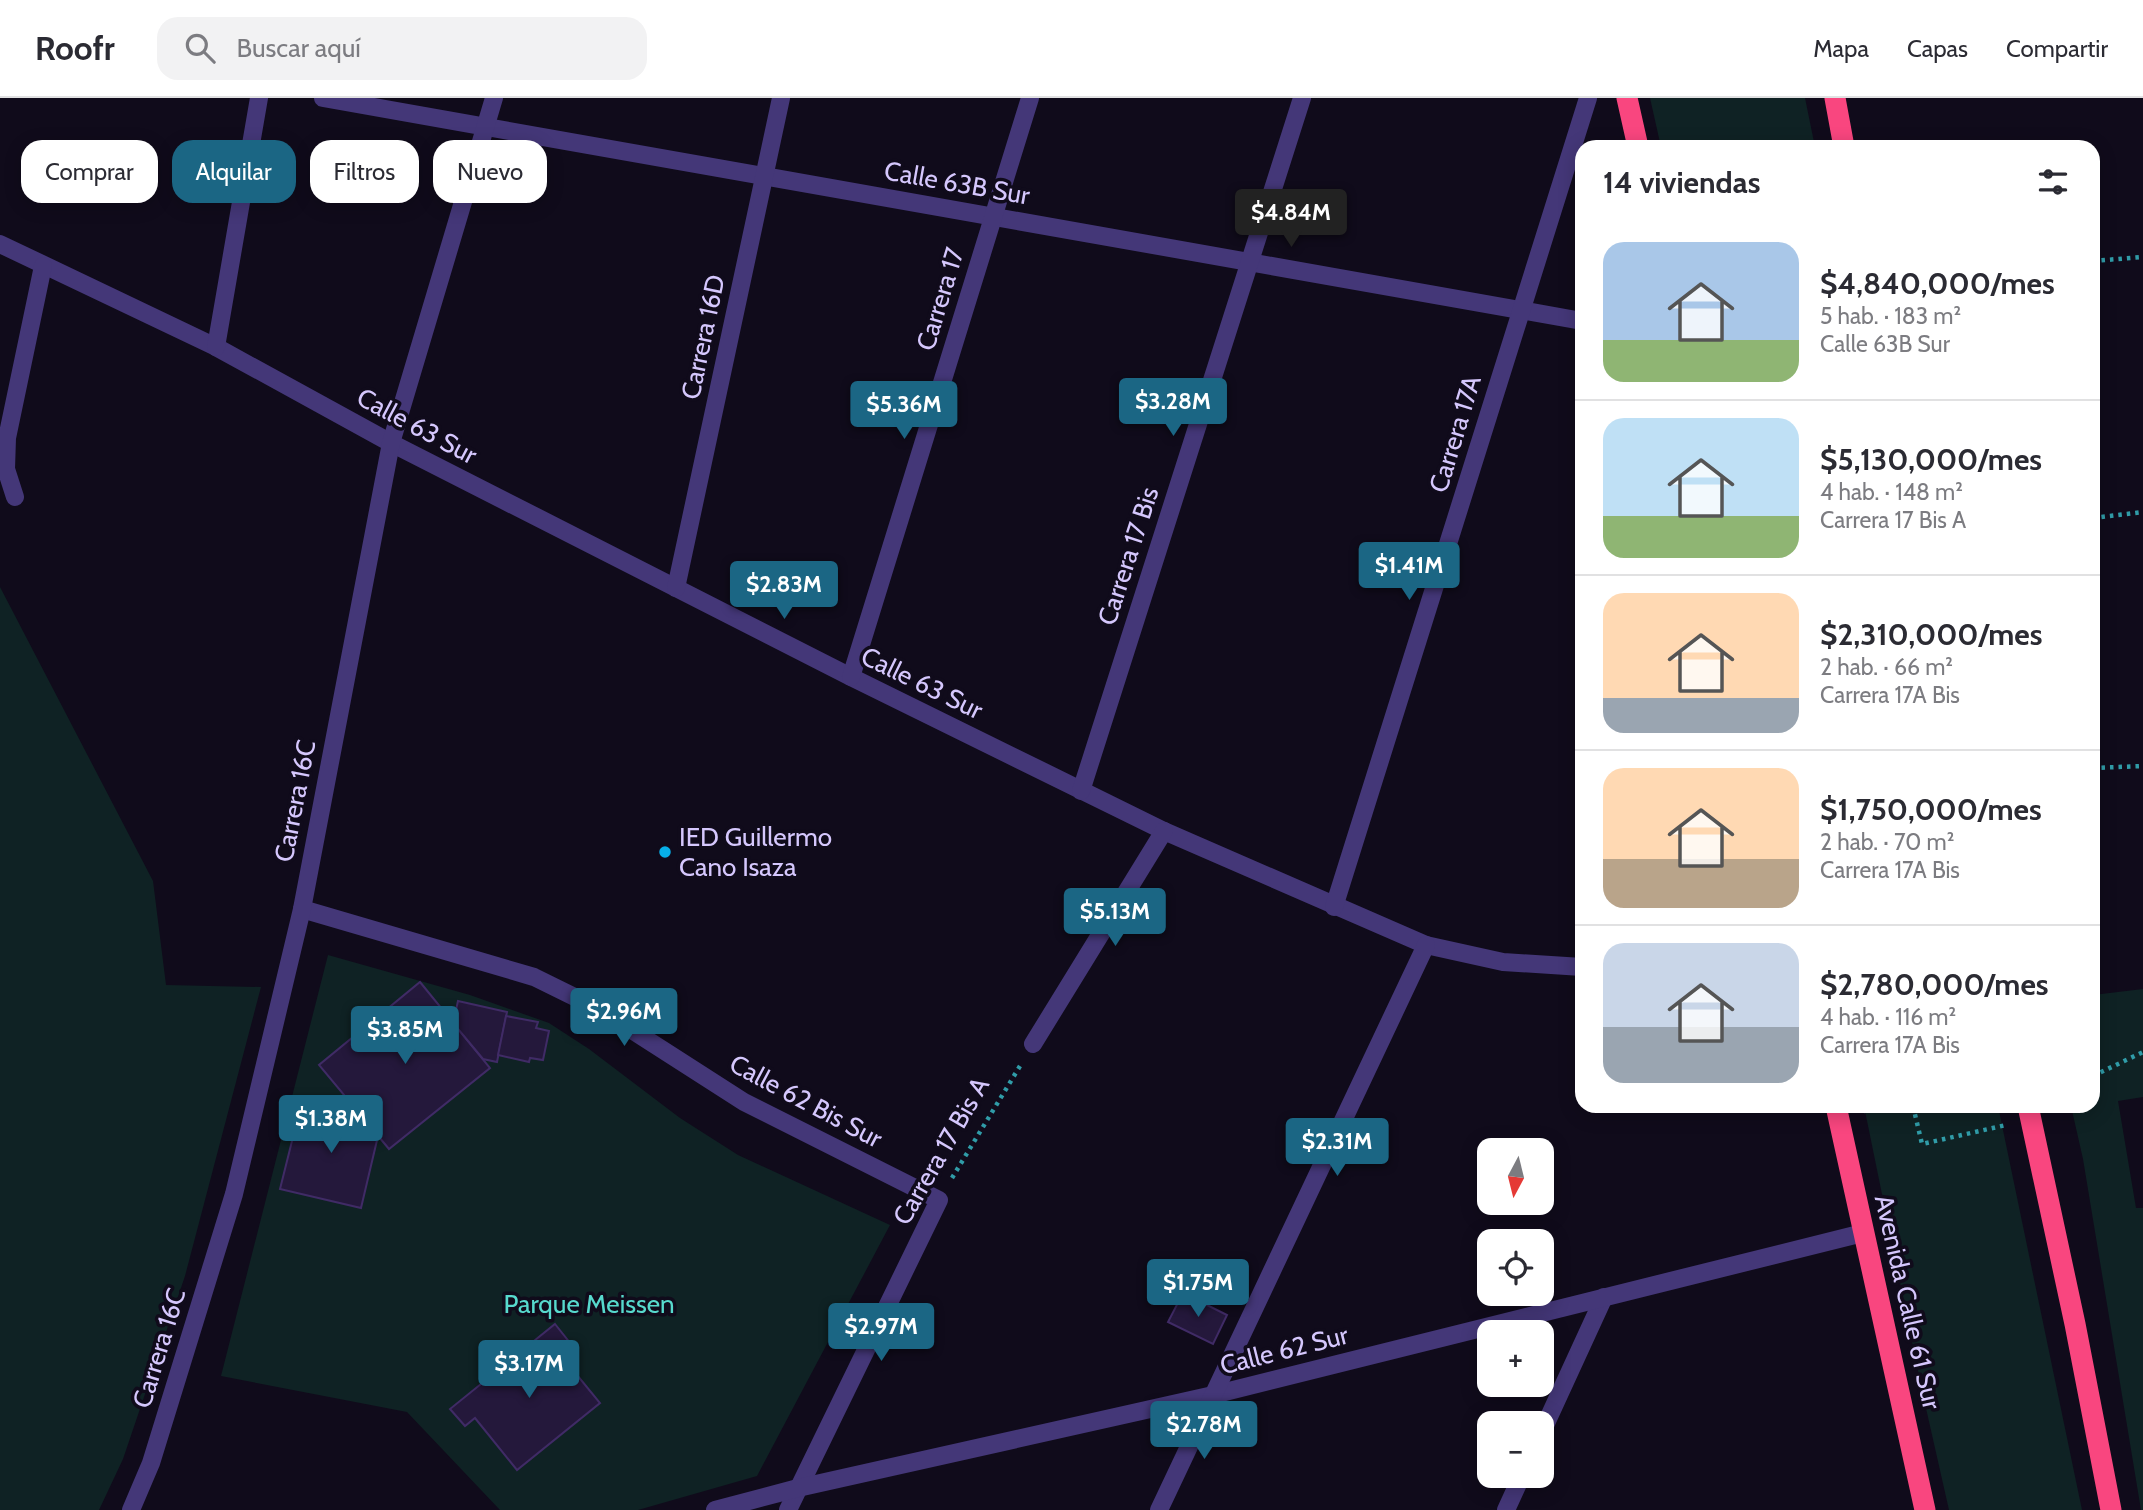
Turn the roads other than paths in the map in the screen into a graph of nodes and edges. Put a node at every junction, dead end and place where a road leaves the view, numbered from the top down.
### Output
1 (258, 98) edge
2 (323, 98) edge
3 (494, 98) edge
4 (781, 98) edge
5 (1030, 98) edge
6 (1302, 98) edge
7 (1588, 98) edge
8 (1627, 98) edge
9 (1835, 98) edge
10 (485, 127) junction
11 (1636, 140) edge
12 (1843, 140) edge
13 (764, 176) junction
14 (993, 216) junction
15 (0, 244) edge
16 (1250, 262) junction
17 (43, 266) junction
18 (1522, 310) junction
19 (1575, 320) edge
20 (216, 347) junction
21 (391, 443) junction
22 (15, 497) dead end
23 (676, 588) junction
24 (851, 677) junction
25 (1081, 791) junction
26 (1164, 831) junction
27 (1334, 906) junction
28 (302, 909) junction
29 (1426, 945) junction
30 (1575, 967) edge
31 (1033, 1044) road end
32 (1837, 1113) edge
33 (2029, 1113) edge
34 (939, 1200) joint
35 (1863, 1233) junction
36 (1604, 1297) junction
37 (1213, 1395) junction
38 (1552, 1411) edge
39 (798, 1488) junction
40 (1516, 1488) edge
41 (131, 1510) edge
42 (715, 1510) edge
43 (788, 1510) edge
44 (1159, 1510) edge
45 (1506, 1510) edge
46 (1925, 1510) edge
47 (2111, 1510) edge

1 - 20 street
2 - 10 street, Calle 63B Sur
3 - 10 street, Carrera 16C
4 - 13 street, Carrera 16D
5 - 14 street, Carrera 17
6 - 16 street, Carrera 17 Bis
7 - 18 street, Carrera 17A
8 - 11 highway
9 - 12 highway
10 - 13 street, Calle 63B Sur
10 - 21 street, Carrera 16C
13 - 14 street, Calle 63B Sur
13 - 23 street, Carrera 16D
14 - 16 street, Calle 63B Sur
14 - 24 street, Carrera 17
15 - 17 street, Calle 63 Sur
16 - 18 street, Calle 63B Sur
16 - 25 street, Carrera 17 Bis
17 - 20 street, Calle 63 Sur
17 - 22 street
18 - 19 street, Calle 63B Sur
18 - 27 street, Carrera 17A
20 - 21 street, Calle 63 Sur
21 - 23 street, Calle 63 Sur
21 - 28 street, Carrera 16C
23 - 24 street, Calle 63 Sur
24 - 25 street, Calle 63 Sur
25 - 26 street, Calle 63 Sur
26 - 27 street, Calle 63 Sur
26 - 31 street
27 - 29 street, Calle 63 Sur
28 - 34 street, Calle 62 Bis Sur
28 - 41 street, Carrera 16C
29 - 30 street, Calle 63 Sur
29 - 37 street
32 - 35 highway, Avenida Calle 61 Sur
33 - 47 highway
34 - 39 street, Carrera 17 Bis A
35 - 36 street, Calle 62 Sur
35 - 46 highway, Avenida Calle 61 Sur
36 - 37 street, Calle 62 Sur
36 - 38 street
37 - 39 street, Calle 62 Sur
37 - 44 street
39 - 42 street, Calle 62 Sur
39 - 43 street, Carrera 17 Bis A
40 - 45 street

